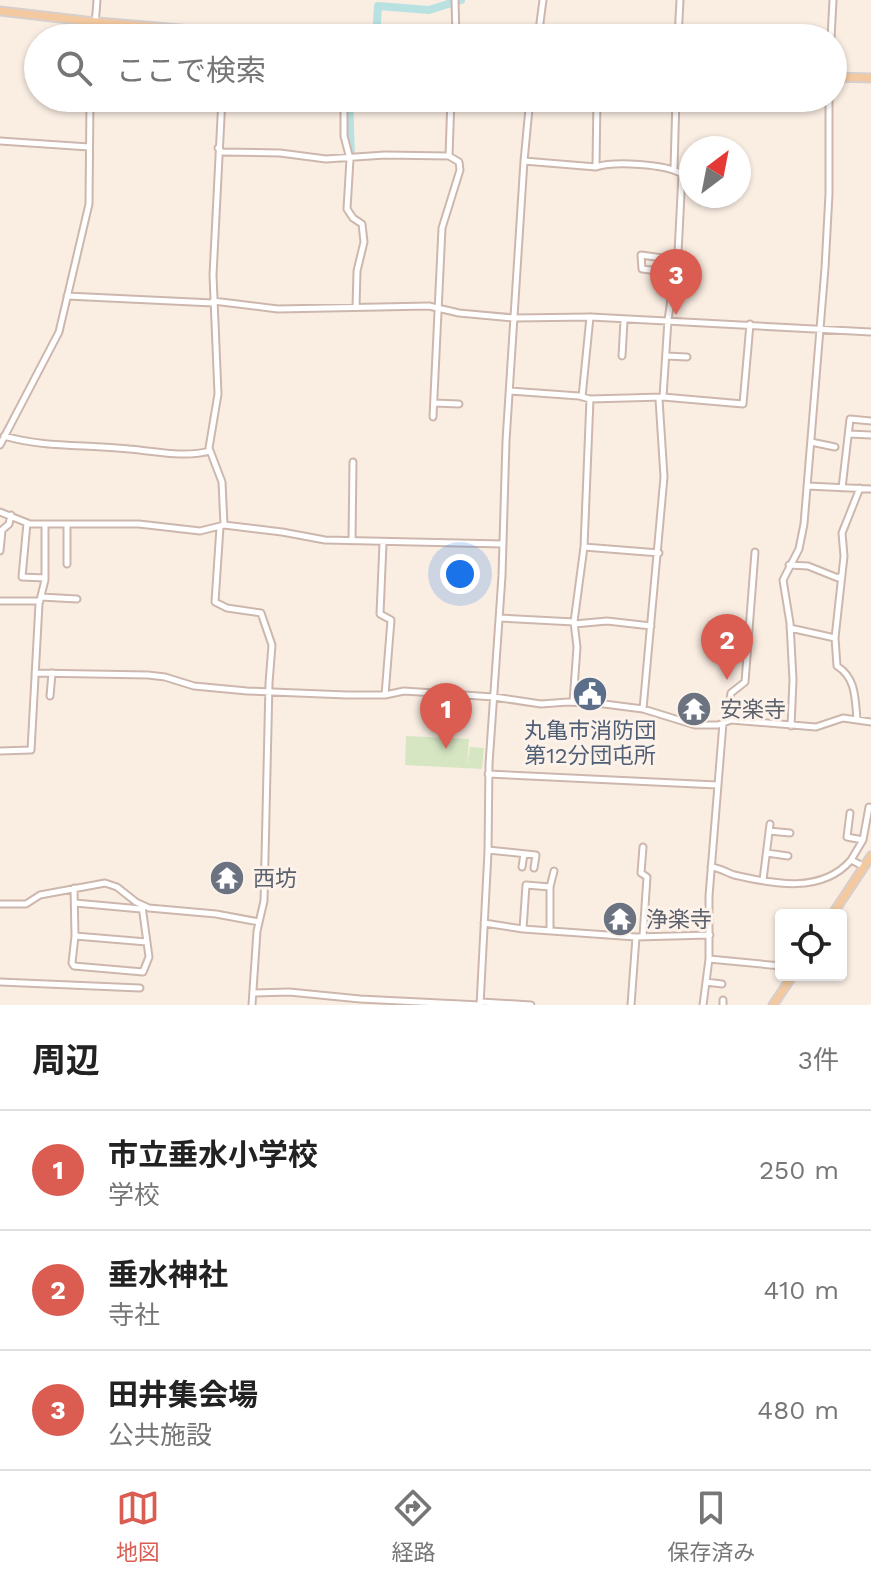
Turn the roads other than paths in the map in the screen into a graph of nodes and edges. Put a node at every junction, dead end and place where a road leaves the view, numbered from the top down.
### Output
1 (97, 0) edge
2 (455, 0) edge
3 (543, 0) edge
4 (680, 0) edge
5 (833, 0) edge
6 (0, 11) edge
7 (96, 22) junction
8 (118, 24) edge
9 (456, 24) edge
10 (540, 24) edge
11 (679, 24) edge
12 (832, 24) edge
13 (847, 77) edge
14 (871, 78) edge
15 (90, 112) edge
16 (221, 112) edge
17 (344, 112) edge
18 (451, 112) edge
19 (529, 112) edge
20 (597, 112) edge
21 (676, 112) edge
22 (829, 112) edge
23 (0, 141) edge
24 (89, 147) junction
25 (218, 148) junction
26 (449, 156) junction
27 (350, 159) junction
28 (524, 161) junction
29 (596, 167) junction
30 (674, 169) junction
31 (677, 260) junction
32 (675, 273) junction
33 (67, 296) junction
34 (213, 302) junction
35 (356, 307) junction
36 (438, 308) junction
37 (590, 317) junction
38 (514, 318) junction
39 (624, 321) junction
40 (668, 323) junction
41 (750, 324) junction
42 (821, 328) junction
43 (871, 332) edge
44 (622, 356) dead end
45 (666, 356) junction
46 (687, 357) dead end
47 (510, 391) junction
48 (582, 397) junction
49 (661, 398) junction
50 (590, 399) junction
51 (434, 403) junction
52 (459, 404) dead end
53 (433, 417) dead end
54 (871, 421) edge
55 (849, 434) junction
56 (871, 435) edge
57 (4, 436) junction
58 (811, 442) junction
59 (0, 444) edge
60 (835, 447) dead end
61 (210, 451) junction
62 (353, 462) dead end
63 (807, 486) junction
64 (842, 488) junction
65 (860, 488) junction
66 (871, 489) edge
67 (0, 512) edge
68 (11, 515) junction
69 (27, 523) junction
70 (45, 524) junction
71 (67, 524) junction
72 (222, 526) junction
73 (352, 541) junction
74 (382, 542) junction
75 (503, 544) junction
76 (584, 547) junction
77 (0, 551) edge
78 (755, 552) dead end
79 (659, 553) junction
80 (67, 564) dead end
81 (789, 565) junction
82 (842, 575) junction
83 (45, 578) junction
84 (40, 599) junction
85 (77, 599) dead end
86 (0, 601) edge
87 (499, 618) junction
88 (574, 623) junction
89 (651, 626) junction
90 (790, 628) junction
91 (835, 638) junction
92 (35, 673) junction
93 (52, 673) junction
94 (270, 691) junction
95 (385, 695) junction
96 (50, 696) dead end
97 (494, 697) junction
98 (573, 702) junction
99 (643, 709) junction
100 (857, 719) junction
101 (725, 721) junction
102 (871, 722) edge
103 (791, 726) junction
104 (0, 751) edge
105 (488, 774) junction
106 (717, 785) junction
107 (869, 807) edge
108 (850, 813) dead end
109 (790, 833) dead end
110 (863, 840) junction
111 (643, 847) dead end
112 (488, 850) junction
113 (767, 853) junction
114 (524, 854) junction
115 (788, 856) dead end
116 (871, 856) edge
117 (851, 860) junction
118 (863, 866) junction
119 (522, 867) dead end
120 (711, 867) junction
121 (534, 868) dead end
122 (554, 871) dead end
123 (763, 880) junction
124 (550, 887) junction
125 (74, 888) junction
126 (75, 903) junction
127 (0, 904) edge
128 (142, 908) junction
129 (836, 909) edge
130 (259, 922) junction
131 (484, 923) junction
132 (523, 929) junction
133 (550, 931) junction
134 (710, 935) junction
135 (75, 936) junction
136 (640, 936) junction
137 (147, 942) junction
138 (709, 959) junction
139 (775, 965) edge
140 (789, 981) edge
141 (0, 982) edge
142 (706, 982) junction
143 (722, 984) dead end
144 (140, 988) dead end
145 (253, 993) junction
146 (391, 1002) edge
147 (481, 1002) junction
148 (252, 1005) edge
149 (531, 1005) edge
150 (631, 1005) edge
151 (703, 1005) edge
152 (773, 1005) edge

1 - 7 street
2 - 9 street
3 - 10 street
4 - 11 street
5 - 12 street
6 - 7 main road
7 - 8 main road
13 - 14 main road
15 - 24 street
16 - 25 street
17 - 27 street
18 - 26 street
19 - 28 street
20 - 29 street
21 - 30 street
22 - 42 street
23 - 24 street
24 - 33 street
25 - 27 street
25 - 34 street
26 - 27 street
26 - 36 street
27 - 35 street
28 - 29 street
28 - 38 street
29 - 30 street
30 - 31 street
31 - 32 street
31 - 32 street
32 - 40 street
33 - 34 street
33 - 57 street
34 - 35 street
34 - 61 street
35 - 36 street
36 - 38 street
36 - 51 street
37 - 38 street
37 - 39 street
37 - 48 street
38 - 47 street
39 - 40 street
39 - 44 street
40 - 41 street
40 - 45 street
41 - 42 street
41 - 49 street
42 - 43 street
42 - 58 street
45 - 46 street
45 - 49 street
47 - 48 street
47 - 75 street
48 - 50 street
49 - 50 street
49 - 79 street
50 - 76 street
51 - 52 street
51 - 53 street
54 - 55 street
55 - 56 street
55 - 64 street
57 - 59 street
57 - 61 street
58 - 60 street
58 - 63 street
61 - 72 street
62 - 73 street
63 - 64 street
63 - 81 street
64 - 65 street
65 - 66 street
65 - 82 street
67 - 68 street
68 - 69 street
68 - 77 street
69 - 70 street
69 - 83 street
70 - 71 street
70 - 83 street
71 - 72 street
71 - 80 street
72 - 73 street
72 - 94 street
73 - 74 street
74 - 75 street
74 - 95 street
75 - 87 street
76 - 79 street
76 - 88 street
78 - 101 street
79 - 89 street
81 - 82 street
81 - 90 street
82 - 91 street
83 - 84 street
84 - 85 street
84 - 86 street
84 - 92 street
87 - 88 street
87 - 97 street
88 - 89 street
88 - 98 street
89 - 99 street
90 - 91 street
90 - 103 street
91 - 100 street
92 - 93 street
92 - 104 street
93 - 94 street
93 - 96 street
94 - 95 street
94 - 130 street
95 - 97 street
97 - 98 street
97 - 105 street
98 - 99 street
99 - 101 street
100 - 102 street
100 - 103 street
101 - 103 street
101 - 106 street
105 - 106 street
105 - 112 street
106 - 120 street
107 - 110 street
108 - 110 street
109 - 113 street
110 - 117 street
111 - 136 street
112 - 114 street
112 - 131 street
113 - 115 street
113 - 123 street
114 - 119 street
114 - 121 street
116 - 118 main road
117 - 118 street
117 - 123 street
118 - 129 main road
120 - 123 street
120 - 134 street
122 - 124 street
124 - 132 street
124 - 133 street
125 - 126 street
125 - 127 street
125 - 128 street
126 - 128 street
126 - 135 street
128 - 130 street
128 - 137 street
130 - 145 street
131 - 132 street
131 - 147 street
132 - 133 street
133 - 136 street
134 - 136 street
134 - 138 street
135 - 137 street
135 - 137 street
136 - 150 street
138 - 139 street
138 - 142 street
140 - 152 main road
141 - 144 street
142 - 143 street
142 - 151 street
145 - 146 street
145 - 148 street
146 - 147 street
147 - 149 street

